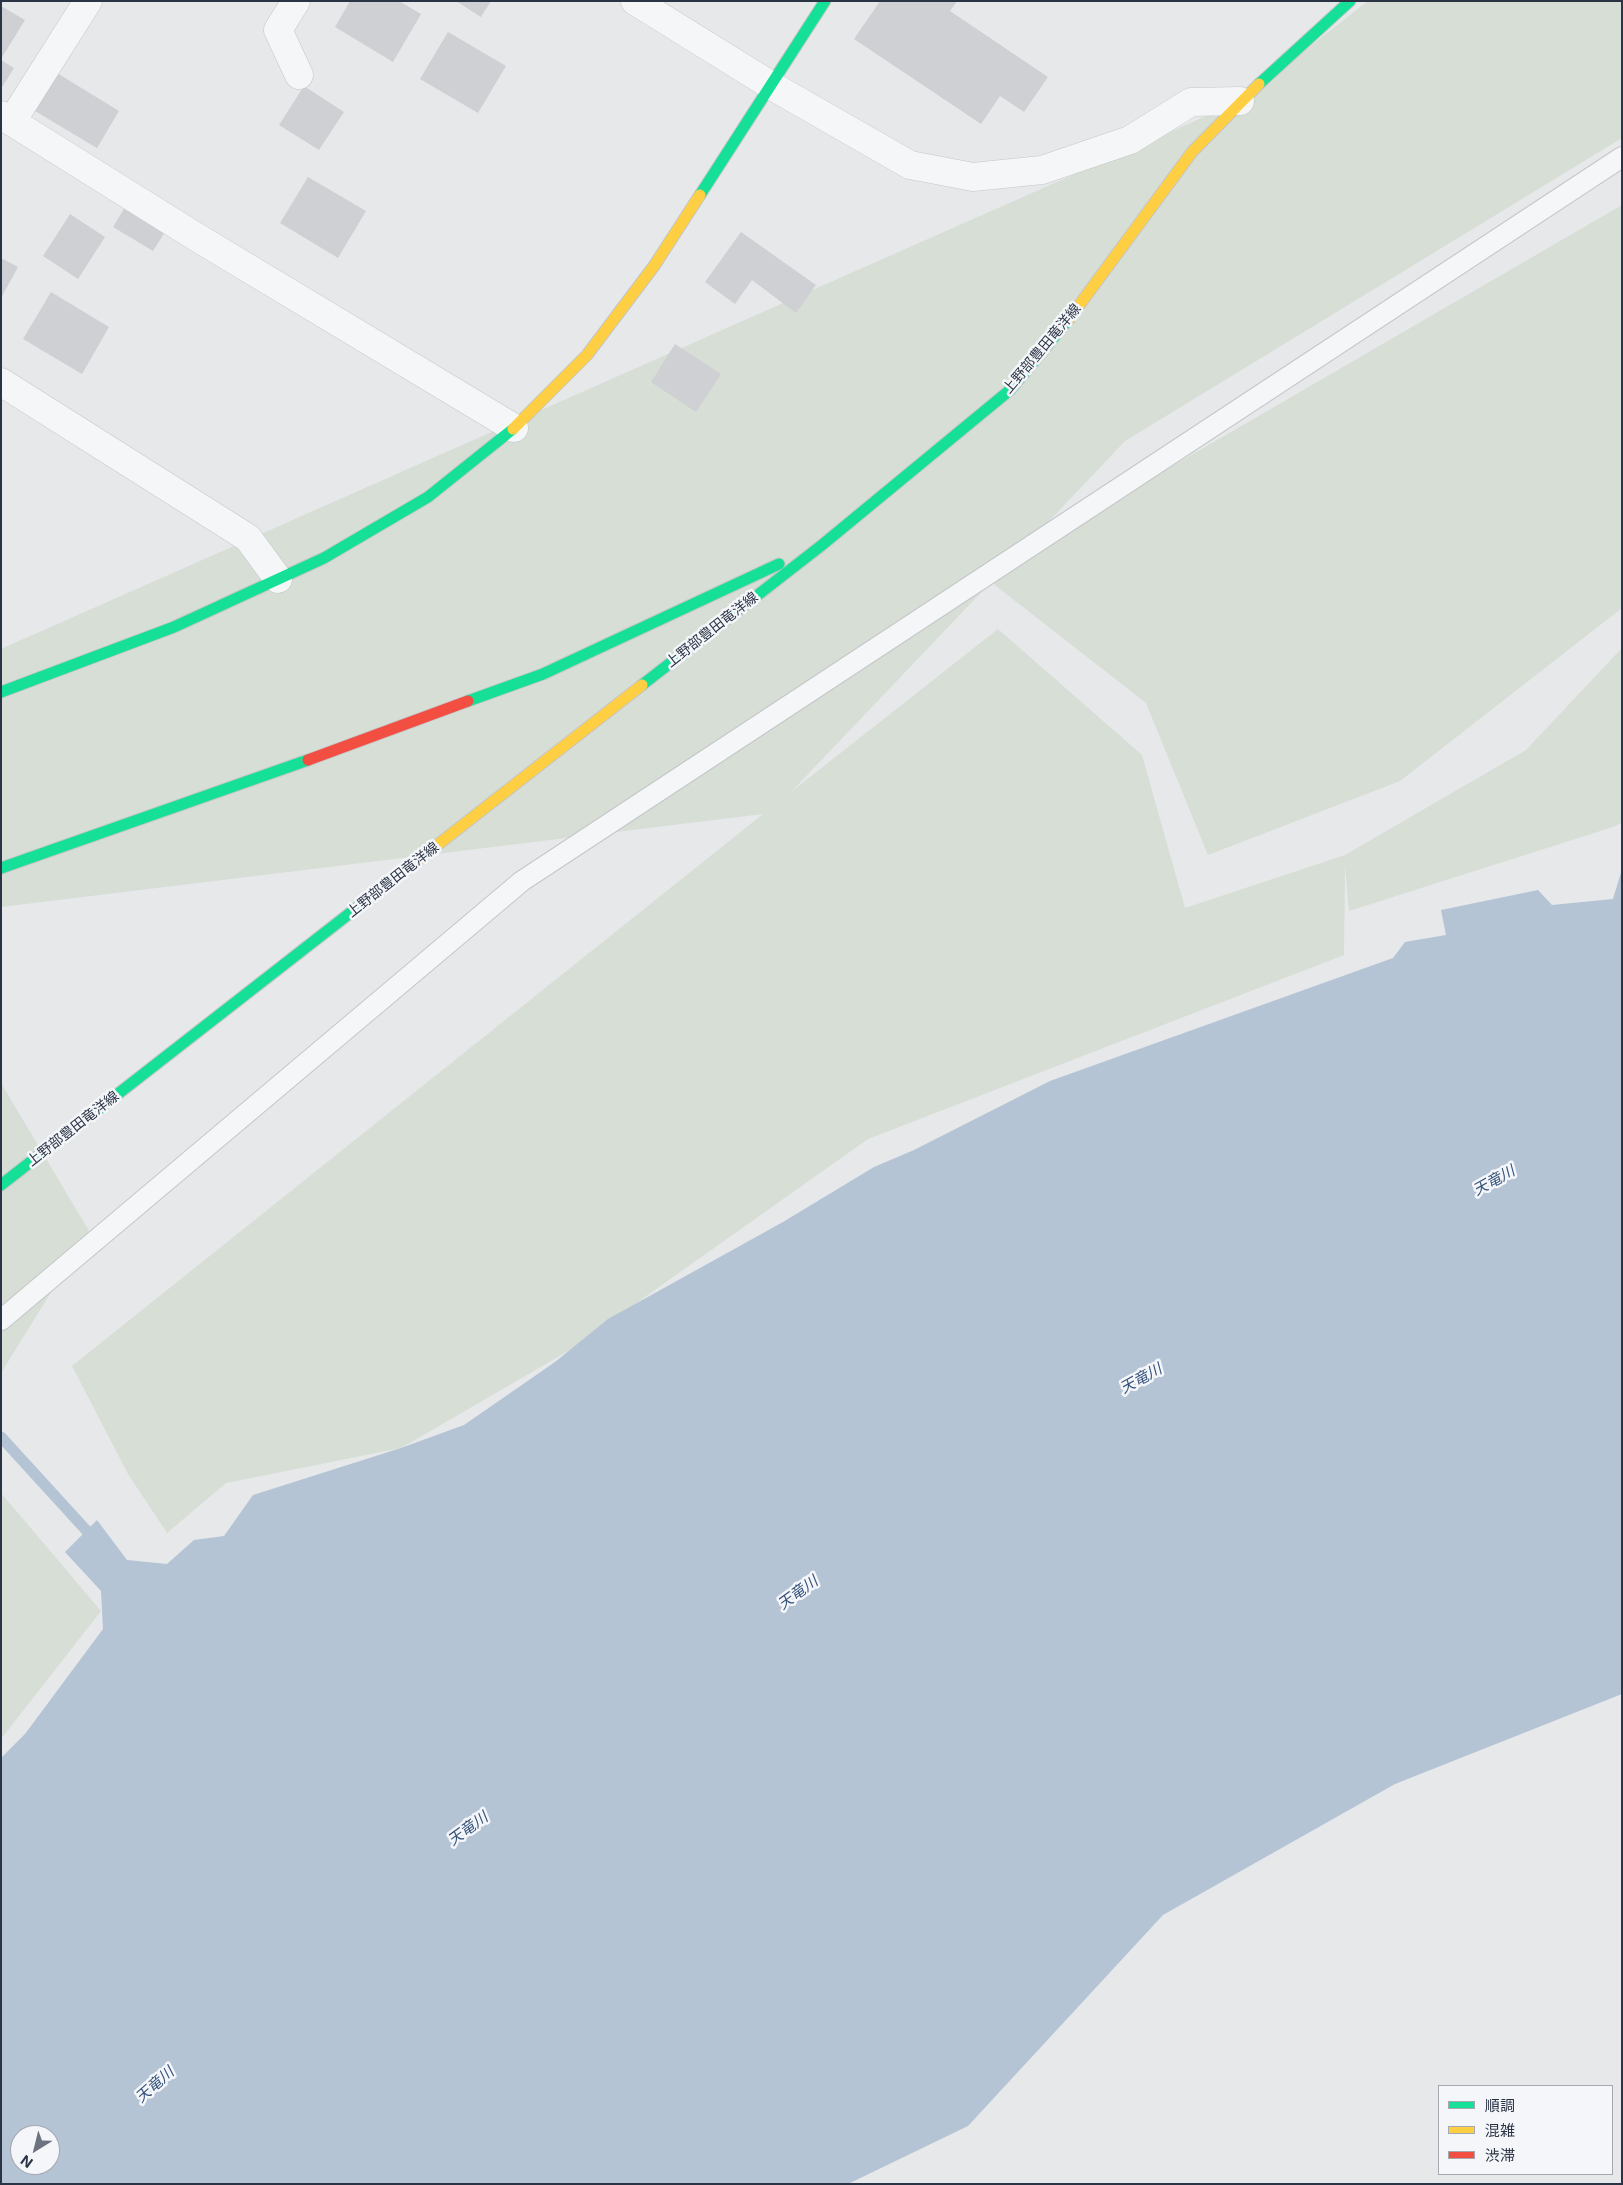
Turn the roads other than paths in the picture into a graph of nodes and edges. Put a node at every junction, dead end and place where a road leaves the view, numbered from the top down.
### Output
1 (88, 1) edge
2 (296, 1) edge
3 (635, 1) edge
4 (824, 1) edge
5 (1350, 1) edge
6 (299, 75) dead end
7 (772, 86) junction
8 (1240, 101) junction
9 (6, 118) edge
10 (1622, 157) edge
11 (1, 382) edge
12 (514, 428) junction
13 (822, 545) junction
14 (278, 579) junction
15 (1, 692) edge
16 (1, 868) edge
17 (1, 1185) edge
18 (1, 1320) edge

1 - 9 street
2 - 6 street
3 - 7 street
4 - 7 street
5 - 8 street, 上野部豊田竜洋線
7 - 8 street
7 - 12 street
8 - 13 street, 上野部豊田竜洋線
9 - 12 street
10 - 18 lane
11 - 14 street
12 - 14 street
13 - 16 street
13 - 17 street, 上野部豊田竜洋線
14 - 15 street

